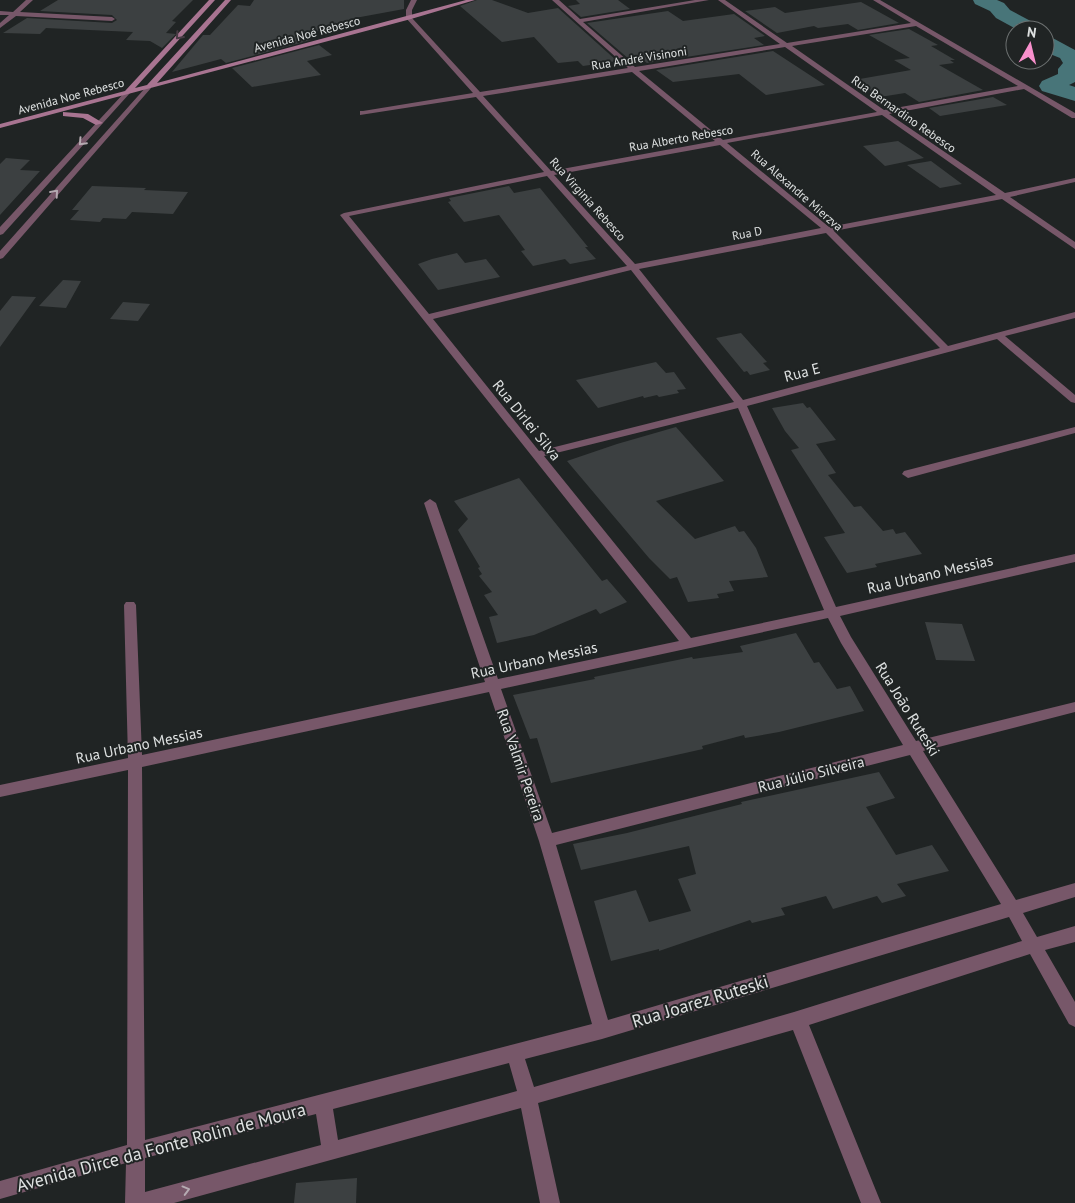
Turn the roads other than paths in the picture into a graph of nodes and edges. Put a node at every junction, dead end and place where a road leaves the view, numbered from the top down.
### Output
1 (30, 0) edge
2 (212, 0) edge
3 (228, 0) edge
4 (414, 0) edge
5 (472, 0) edge
6 (555, 0) edge
7 (706, 0) edge
8 (721, 0) edge
9 (876, 0) edge
10 (0, 13) edge
11 (12, 14) junction
12 (409, 18) junction
13 (112, 19) dead end
14 (577, 21) junction
15 (918, 24) junction
16 (0, 26) edge
17 (786, 44) junction
18 (634, 70) junction
19 (1024, 87) junction
20 (148, 88) junction
21 (127, 93) junction
22 (480, 95) junction
23 (882, 112) junction
24 (363, 113) dead end
25 (48, 115) junction
26 (1075, 116) edge
27 (99, 123) junction
28 (0, 126) edge
29 (723, 142) junction
30 (547, 174) junction
31 (1075, 180) edge
32 (1004, 196) junction
33 (344, 215) joint
34 (14, 216) junction
35 (34, 217) junction
36 (828, 230) junction
37 (0, 232) edge
38 (1075, 246) edge
39 (0, 256) edge
40 (632, 267) junction
41 (1075, 315) edge
42 (425, 318) junction
43 (999, 336) junction
44 (947, 350) junction
45 (1075, 400) edge
46 (741, 404) junction
47 (1075, 430) edge
48 (536, 455) junction
49 (908, 474) dead end
50 (430, 503) dead end
51 (1075, 558) edge
52 (130, 605) dead end
53 (832, 612) junction
54 (688, 643) junction
55 (493, 685) junction
56 (1075, 707) edge
57 (912, 748) junction
58 (135, 763) junction
59 (0, 791) edge
60 (547, 841) junction
61 (1075, 890) edge
62 (1012, 908) junction
63 (1075, 934) edge
64 (1033, 945) junction
65 (1075, 1018) edge
66 (798, 1020) junction
67 (602, 1030) junction
68 (515, 1053) junction
69 (528, 1098) junction
70 (323, 1104) junction
71 (137, 1151) junction
72 (332, 1151) junction
73 (0, 1190) edge
74 (135, 1203) edge
75 (139, 1203) edge
76 (550, 1203) edge
77 (870, 1203) edge

1 - 11 street
2 -> 21 main road
3 - 20 main road
4 - 12 street
5 - 12 main road, Avenida Noé Rebesco
6 - 14 street, Rua Alexandre Mierzva
7 - 14 street
8 - 17 street, Rua Bernardino Rebesco
9 - 15 street
10 - 11 street
11 - 13 street
11 - 16 street
12 - 20 main road, Avenida Noé Rebesco
12 - 22 street, Rua Virginia Rebesco
14 - 18 street, Rua Alexandre Mierzva
15 - 17 street, Rua André Visinoni
15 - 19 street
17 - 18 street, Rua André Visinoni
17 - 23 street, Rua Bernardino Rebesco
18 - 22 street, Rua André Visinoni
18 - 29 street, Rua Alexandre Mierzva
19 - 23 street, Rua Alberto Rebesco
19 - 26 street
20 - 21 main road, Avenida Noe Rebesco
35 -> 20 street
21 - 25 main road, Avenida Noe Rebesco
21 - 27 street
22 - 24 street, Rua André Visinoni
22 - 30 street, Rua Virginia Rebesco
23 - 29 street, Rua Alberto Rebesco
23 - 32 street, Rua Bernardino Rebesco
25 - 27 main road
25 - 28 main road, Avenida Noe Rebesco
27 -> 34 street
29 - 30 street, Rua Alberto Rebesco
29 - 36 street, Rua Alexandre Mierzva
30 - 33 street, Rua Alberto Rebesco
30 - 40 street, Rua Virginia Rebesco
31 - 32 street, Rua D
32 - 36 street, Rua D
32 - 38 street, Rua Bernardino Rebesco
33 - 42 street, Rua Dirlei Silva
34 - 35 street
34 - 37 street
35 - 39 street
36 - 40 street, Rua D
36 - 44 street, Rua Alexandre Mierzva
40 - 42 street, Rua D
40 - 46 street, Rua Virginia Rebesco
41 - 43 street, Rua E
42 - 48 street, Rua Dirlei Silva
43 - 44 street, Rua E
43 - 45 street
44 - 46 street, Rua E
46 - 48 street, Rua E
46 - 53 street, Rua João Ruteski
47 - 49 street
48 - 54 street, Rua Dirlei Silva
50 - 55 street, Rua Valmir Pereira
51 - 53 street, Rua Urbano Messias
52 - 58 street
53 - 54 street, Rua Urbano Messias
53 - 57 street, Rua João Ruteski
54 - 55 street, Rua Urbano Messias
55 - 58 street, Rua Urbano Messias
55 - 60 street, Rua Valmir Pereira
56 - 57 street, Rua Júlio Silveira
57 - 60 street, Rua Júlio Silveira
57 - 62 street, Rua João Ruteski
58 - 59 street, Rua Urbano Messias
58 - 71 street
60 - 67 street, Rua Valmir Pereira
61 - 62 street, Rua Joarez Ruteski
62 - 64 street, Rua João Ruteski
62 - 67 street, Rua Joarez Ruteski
63 - 64 street
64 - 65 street, Rua João Ruteski
64 - 66 street
66 - 69 street
66 - 77 street
67 - 68 street, Rua Joarez Ruteski
68 - 69 street
68 - 70 street, Rua Joarez Ruteski
69 - 72 street
69 - 76 street
70 - 71 street, Avenida Dirce da Fonte Rolin de Moura
70 - 72 street
71 - 73 street, Avenida Dirce da Fonte Rolin de Moura
71 - 74 street
75 -> 72 street

